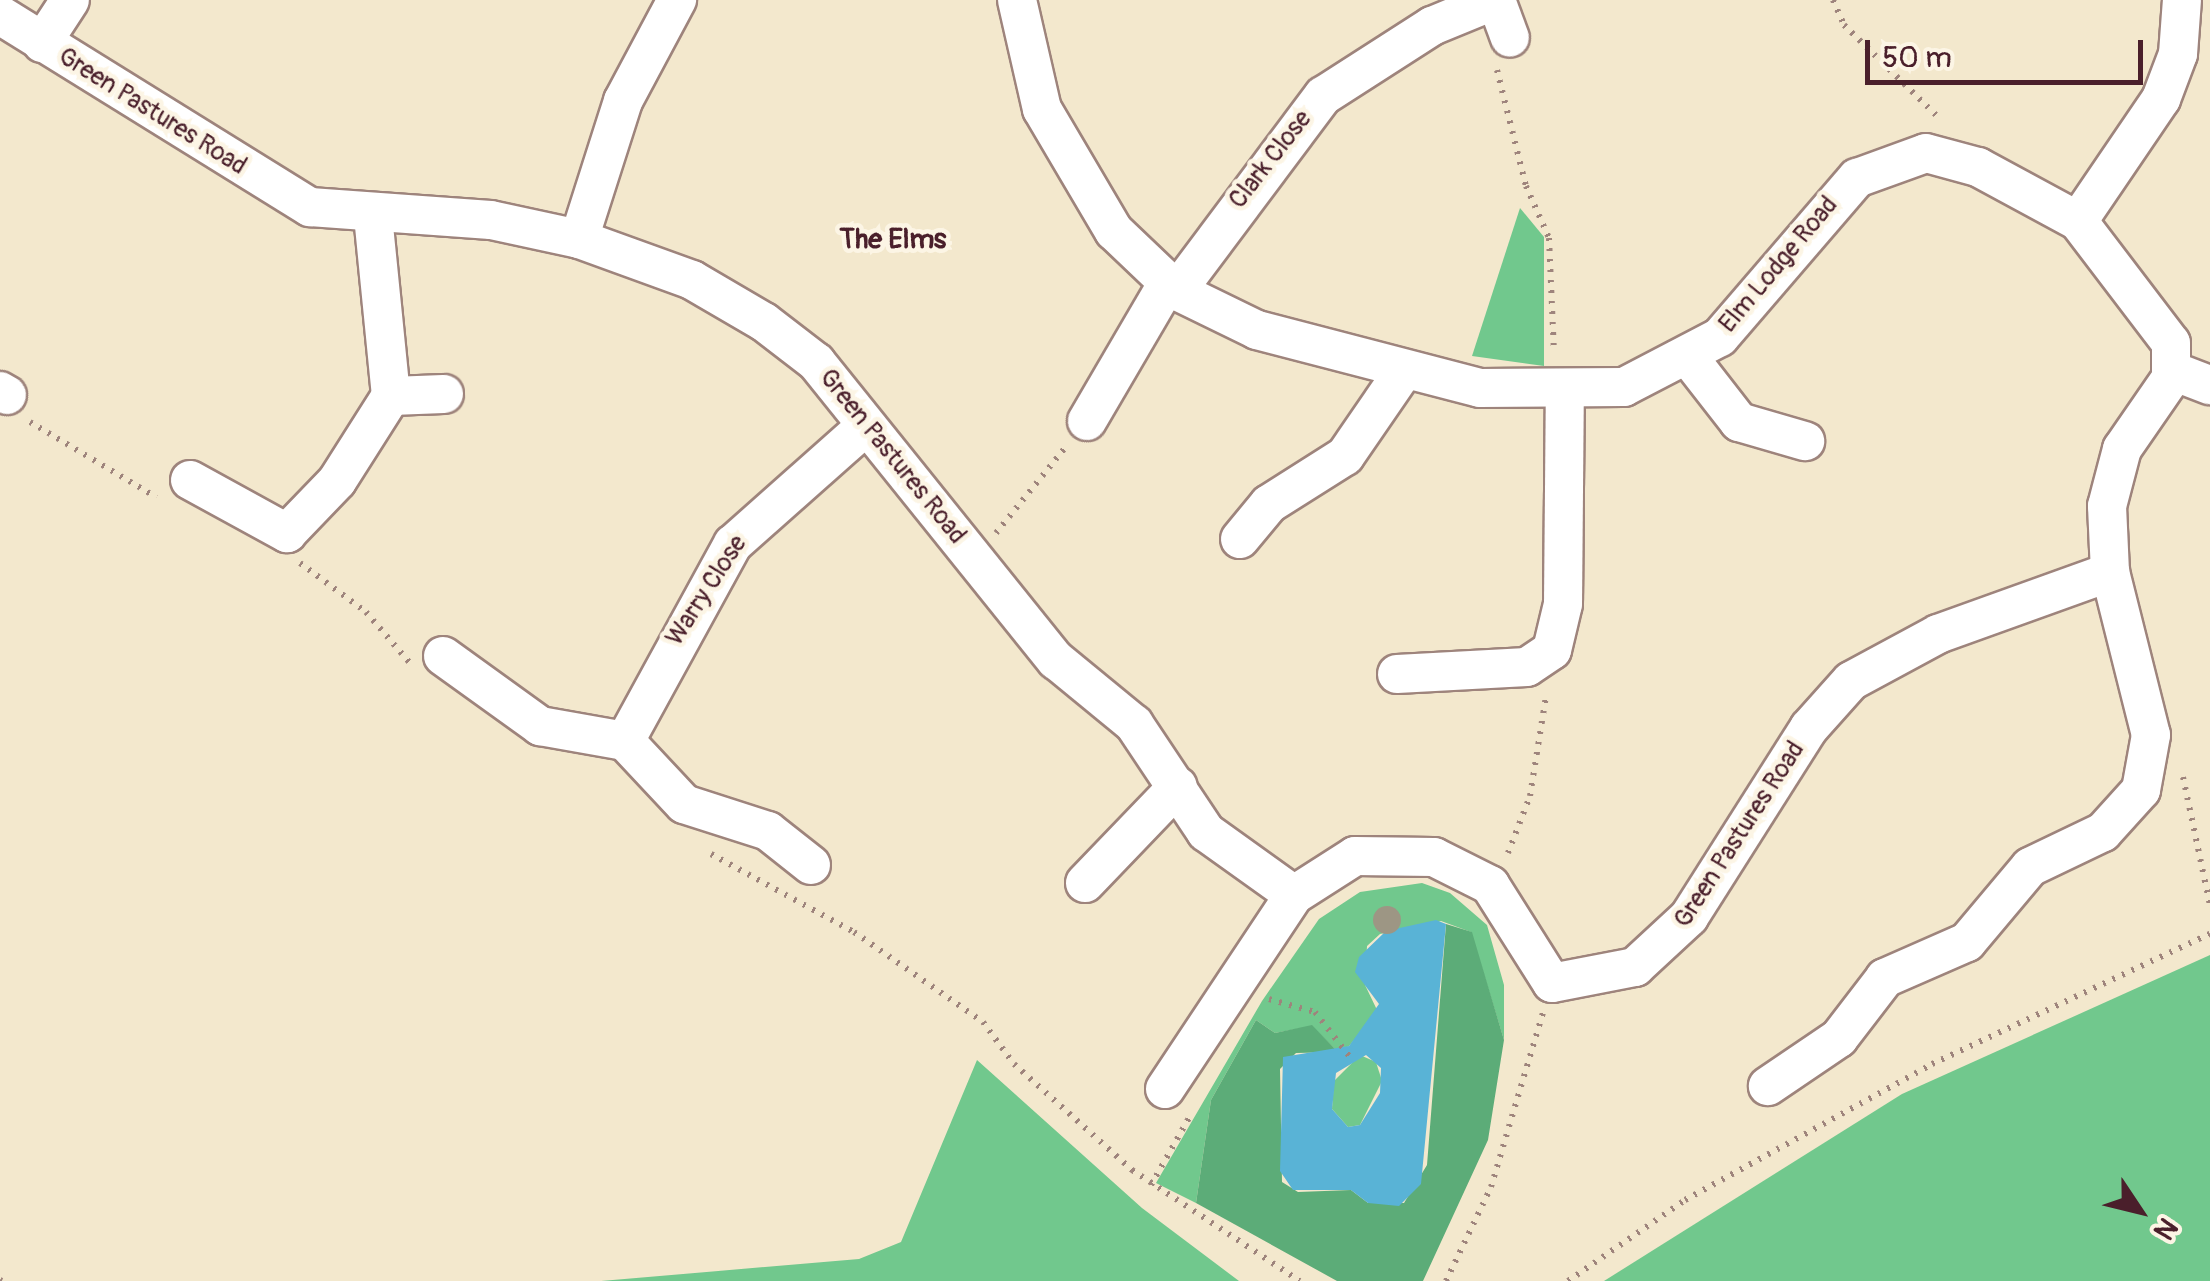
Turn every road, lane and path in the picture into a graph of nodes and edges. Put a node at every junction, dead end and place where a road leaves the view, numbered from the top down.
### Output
1 (70, 0) edge
2 (678, 0) edge
3 (1017, 0) edge
4 (1495, 0) edge
5 (1832, 0) edge
6 (2182, 0) edge
7 (0, 15) edge
8 (1510, 38) joint
9 (42, 43) junction
10 (1978, 167) junction
11 (373, 215) junction
12 (2078, 221) junction
13 (579, 238) junction
14 (1172, 288) junction
15 (1690, 358) junction
16 (1404, 370) junction
17 (2173, 372) junction
18 (2210, 385) edge
19 (1560, 393) junction
20 (444, 394) dead end
21 (391, 396) junction
22 (6, 400) edge
23 (1087, 421) joint
24 (866, 426) junction
25 (1806, 441) dead end
26 (193, 496) joint
27 (1240, 539) dead end
28 (975, 560) junction
29 (2110, 572) junction
30 (1552, 650) junction
31 (443, 656) dead end
32 (1397, 674) dead end
33 (625, 741) junction
34 (1178, 786) junction
35 (706, 852) dead end
36 (811, 865) dead end
37 (1085, 883) dead end
38 (1490, 884) junction
39 (1294, 894) junction
40 (2210, 934) edge
41 (1552, 983) junction
42 (1244, 992) junction
43 (1353, 1060) dead end
44 (1768, 1086) dead end
45 (1165, 1089) dead end
46 (1300, 1281) edge
47 (1446, 1281) edge
48 (1568, 1281) edge

1 - 9 street, Green Pastures Road
2 - 13 street
3 - 14 street, Elm Lodge Road
4 - 8 street, Clark Close
4 - 14 street, Clark Close
5 - 10 path
6 - 12 street
7 - 9 street, Green Pastures Road
8 - 19 path
9 - 11 street, Green Pastures Road
10 - 12 street, Elm Lodge Road
10 - 15 street, Elm Lodge Road
11 - 13 street, Green Pastures Road
11 - 21 street
12 - 17 street
13 - 24 street, Green Pastures Road
14 - 16 street, Elm Lodge Road
14 - 23 street
15 - 19 street, Elm Lodge Road
15 - 25 street
16 - 19 street, Elm Lodge Road
16 - 27 street
17 - 18 street
17 - 29 street
19 - 30 street
20 - 21 street
21 - 26 street
22 - 26 path
23 - 28 path
24 - 28 street, Green Pastures Road
24 - 33 street, Warry Close
28 - 34 street, Green Pastures Road
29 - 41 street, Green Pastures Road
29 - 44 street
30 - 32 street
30 - 38 path
31 - 33 street
33 - 36 street
34 - 37 street
34 - 39 street, Green Pastures Road
35 - 46 path
38 - 39 street
38 - 41 street
39 - 42 street
40 - 48 path
41 - 47 path
42 - 43 path
42 - 45 street

